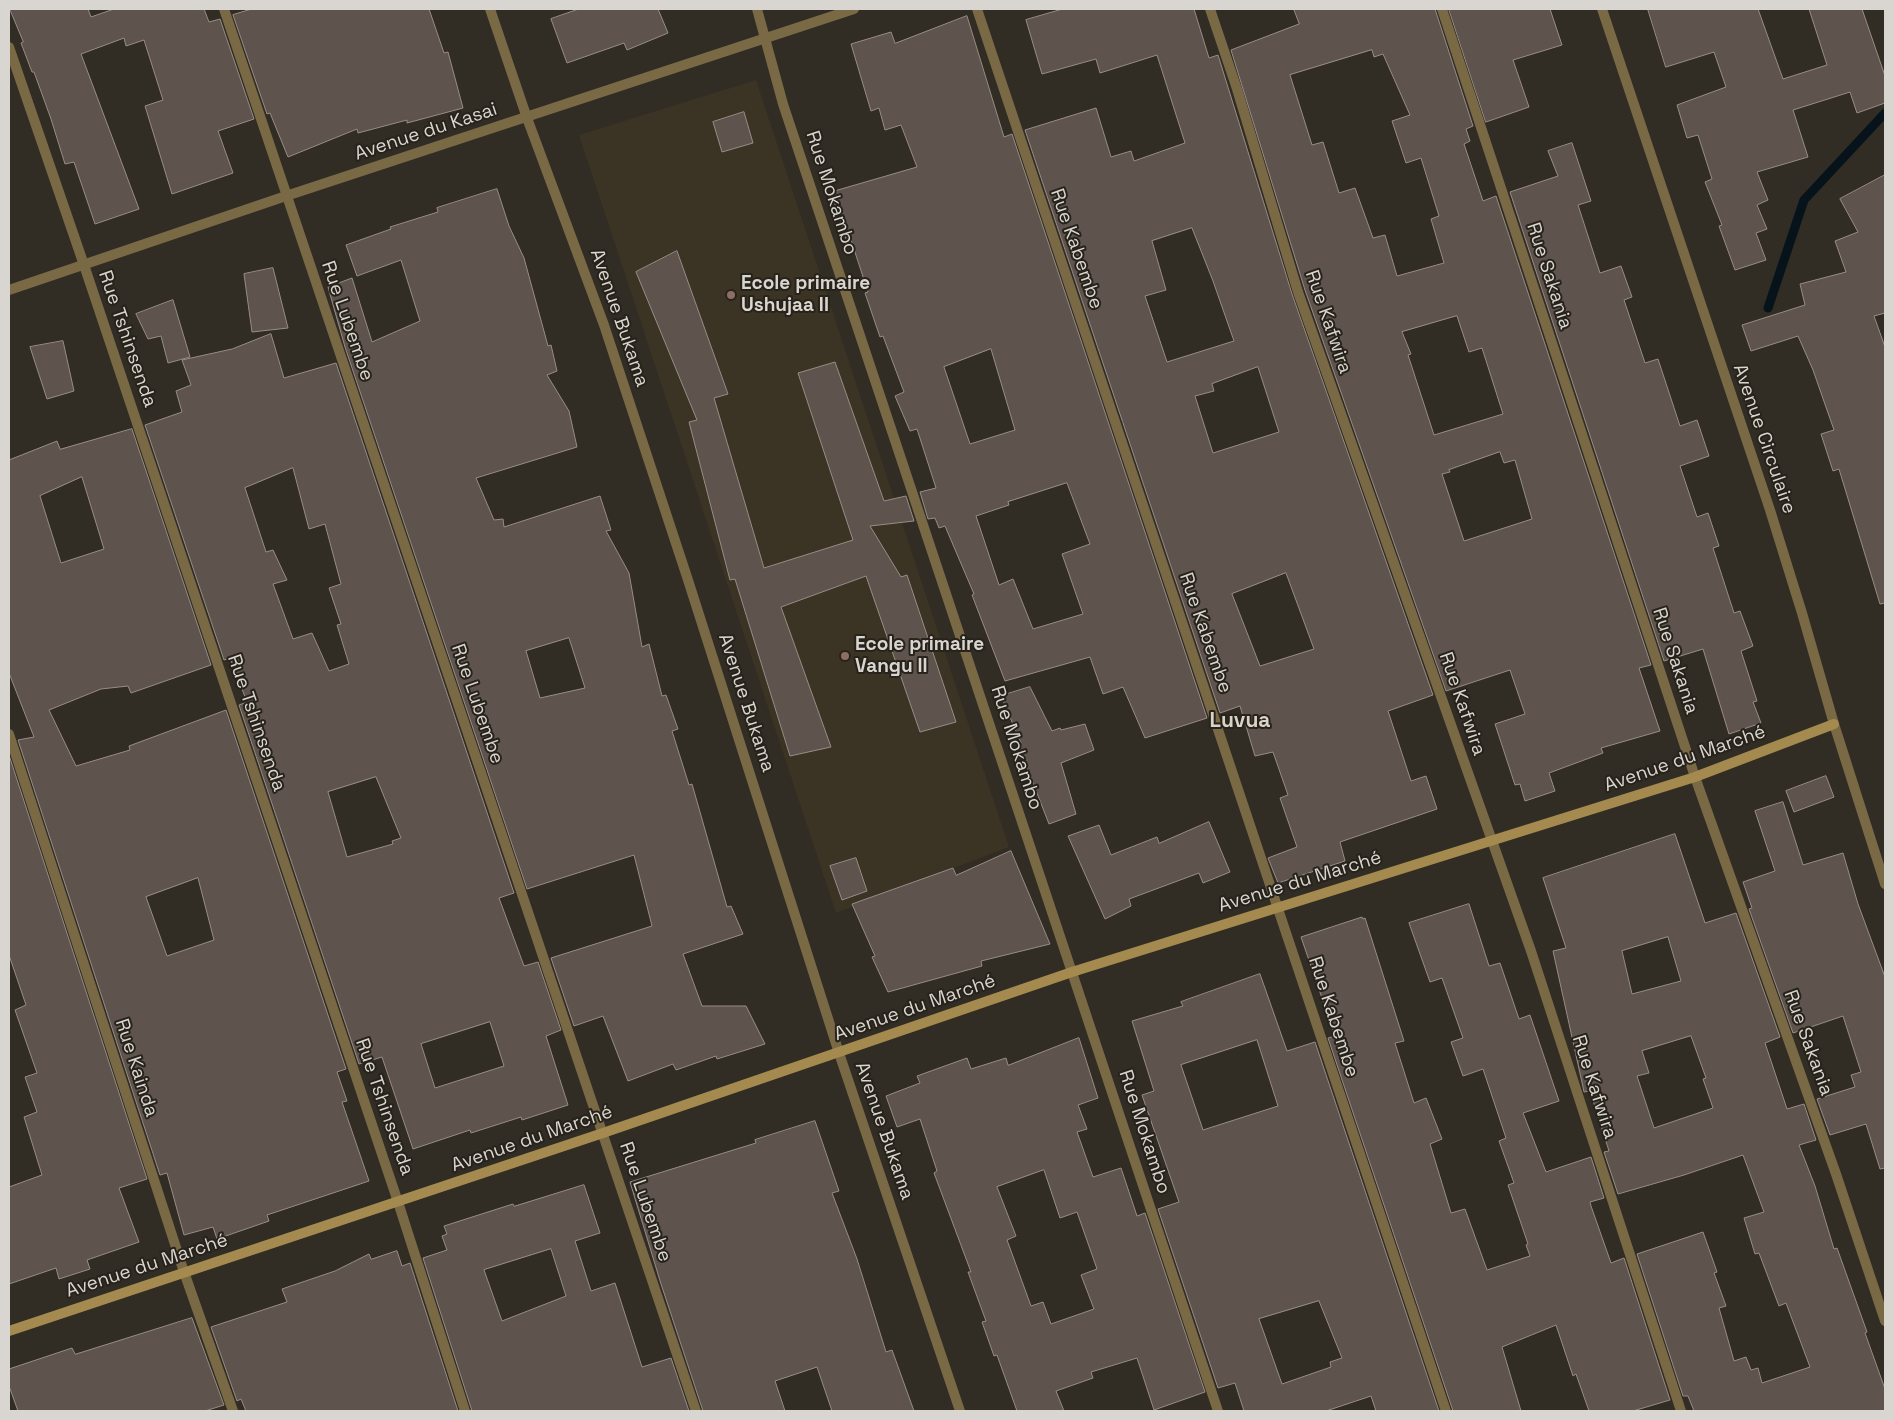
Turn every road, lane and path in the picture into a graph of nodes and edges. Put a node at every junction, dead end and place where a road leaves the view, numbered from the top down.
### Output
1 (224, 9) edge
2 (490, 9) edge
3 (757, 9) edge
4 (854, 9) edge
5 (977, 9) edge
6 (1210, 9) edge
7 (1442, 9) edge
8 (1602, 9) edge
9 (765, 38) junction
10 (9, 47) edge
11 (527, 118) junction
12 (286, 196) junction
13 (84, 265) junction
14 (9, 290) edge
15 (1834, 724) junction
16 (9, 734) edge
17 (1695, 777) junction
18 (1492, 840) junction
19 (1885, 884) edge
20 (1278, 907) junction
21 (1072, 972) junction
22 (839, 1053) junction
23 (603, 1134) junction
24 (398, 1202) junction
25 (184, 1272) junction
26 (1885, 1321) edge
27 (9, 1331) edge
28 (233, 1411) edge
29 (465, 1411) edge
30 (696, 1411) edge
31 (960, 1411) edge
32 (1218, 1411) edge
33 (1446, 1411) edge
34 (1681, 1411) edge

1 - 12 street, Rue Lubembe
2 - 11 street, Avenue Bukama
3 - 9 street, Rue Mokambo
4 - 9 street, Avenue du Kasai
5 - 20 street, Rue Kabembe
6 - 18 street, Rue Kafwira
7 - 17 street, Rue Sakania
8 - 15 street, Avenue Circulaire
9 - 11 street, Avenue du Kasai
9 - 21 street, Rue Mokambo
10 - 13 street, Rue Tshinsenda
11 - 12 street, Avenue du Kasai
11 - 22 street, Avenue Bukama
12 - 13 street, Avenue du Kasai
12 - 23 street, Rue Lubembe
13 - 14 street, Avenue du Kasai
13 - 24 street, Rue Tshinsenda
15 - 17 street, Avenue du Marché
15 - 19 street, Avenue Circulaire
16 - 25 street, Rue Kainda
17 - 18 street, Avenue du Marché
17 - 26 street, Rue Sakania
18 - 20 street, Avenue du Marché
18 - 34 street, Rue Kafwira
20 - 21 street, Avenue du Marché
20 - 33 street, Rue Kabembe
21 - 22 street, Avenue du Marché
21 - 32 street, Rue Mokambo
22 - 23 street, Avenue du Marché
22 - 31 street, Avenue Bukama
23 - 24 street, Avenue du Marché
23 - 30 street, Rue Lubembe
24 - 25 street, Avenue du Marché
24 - 29 street, Rue Tshinsenda
25 - 27 street, Avenue du Marché
25 - 28 street, Rue Kainda

